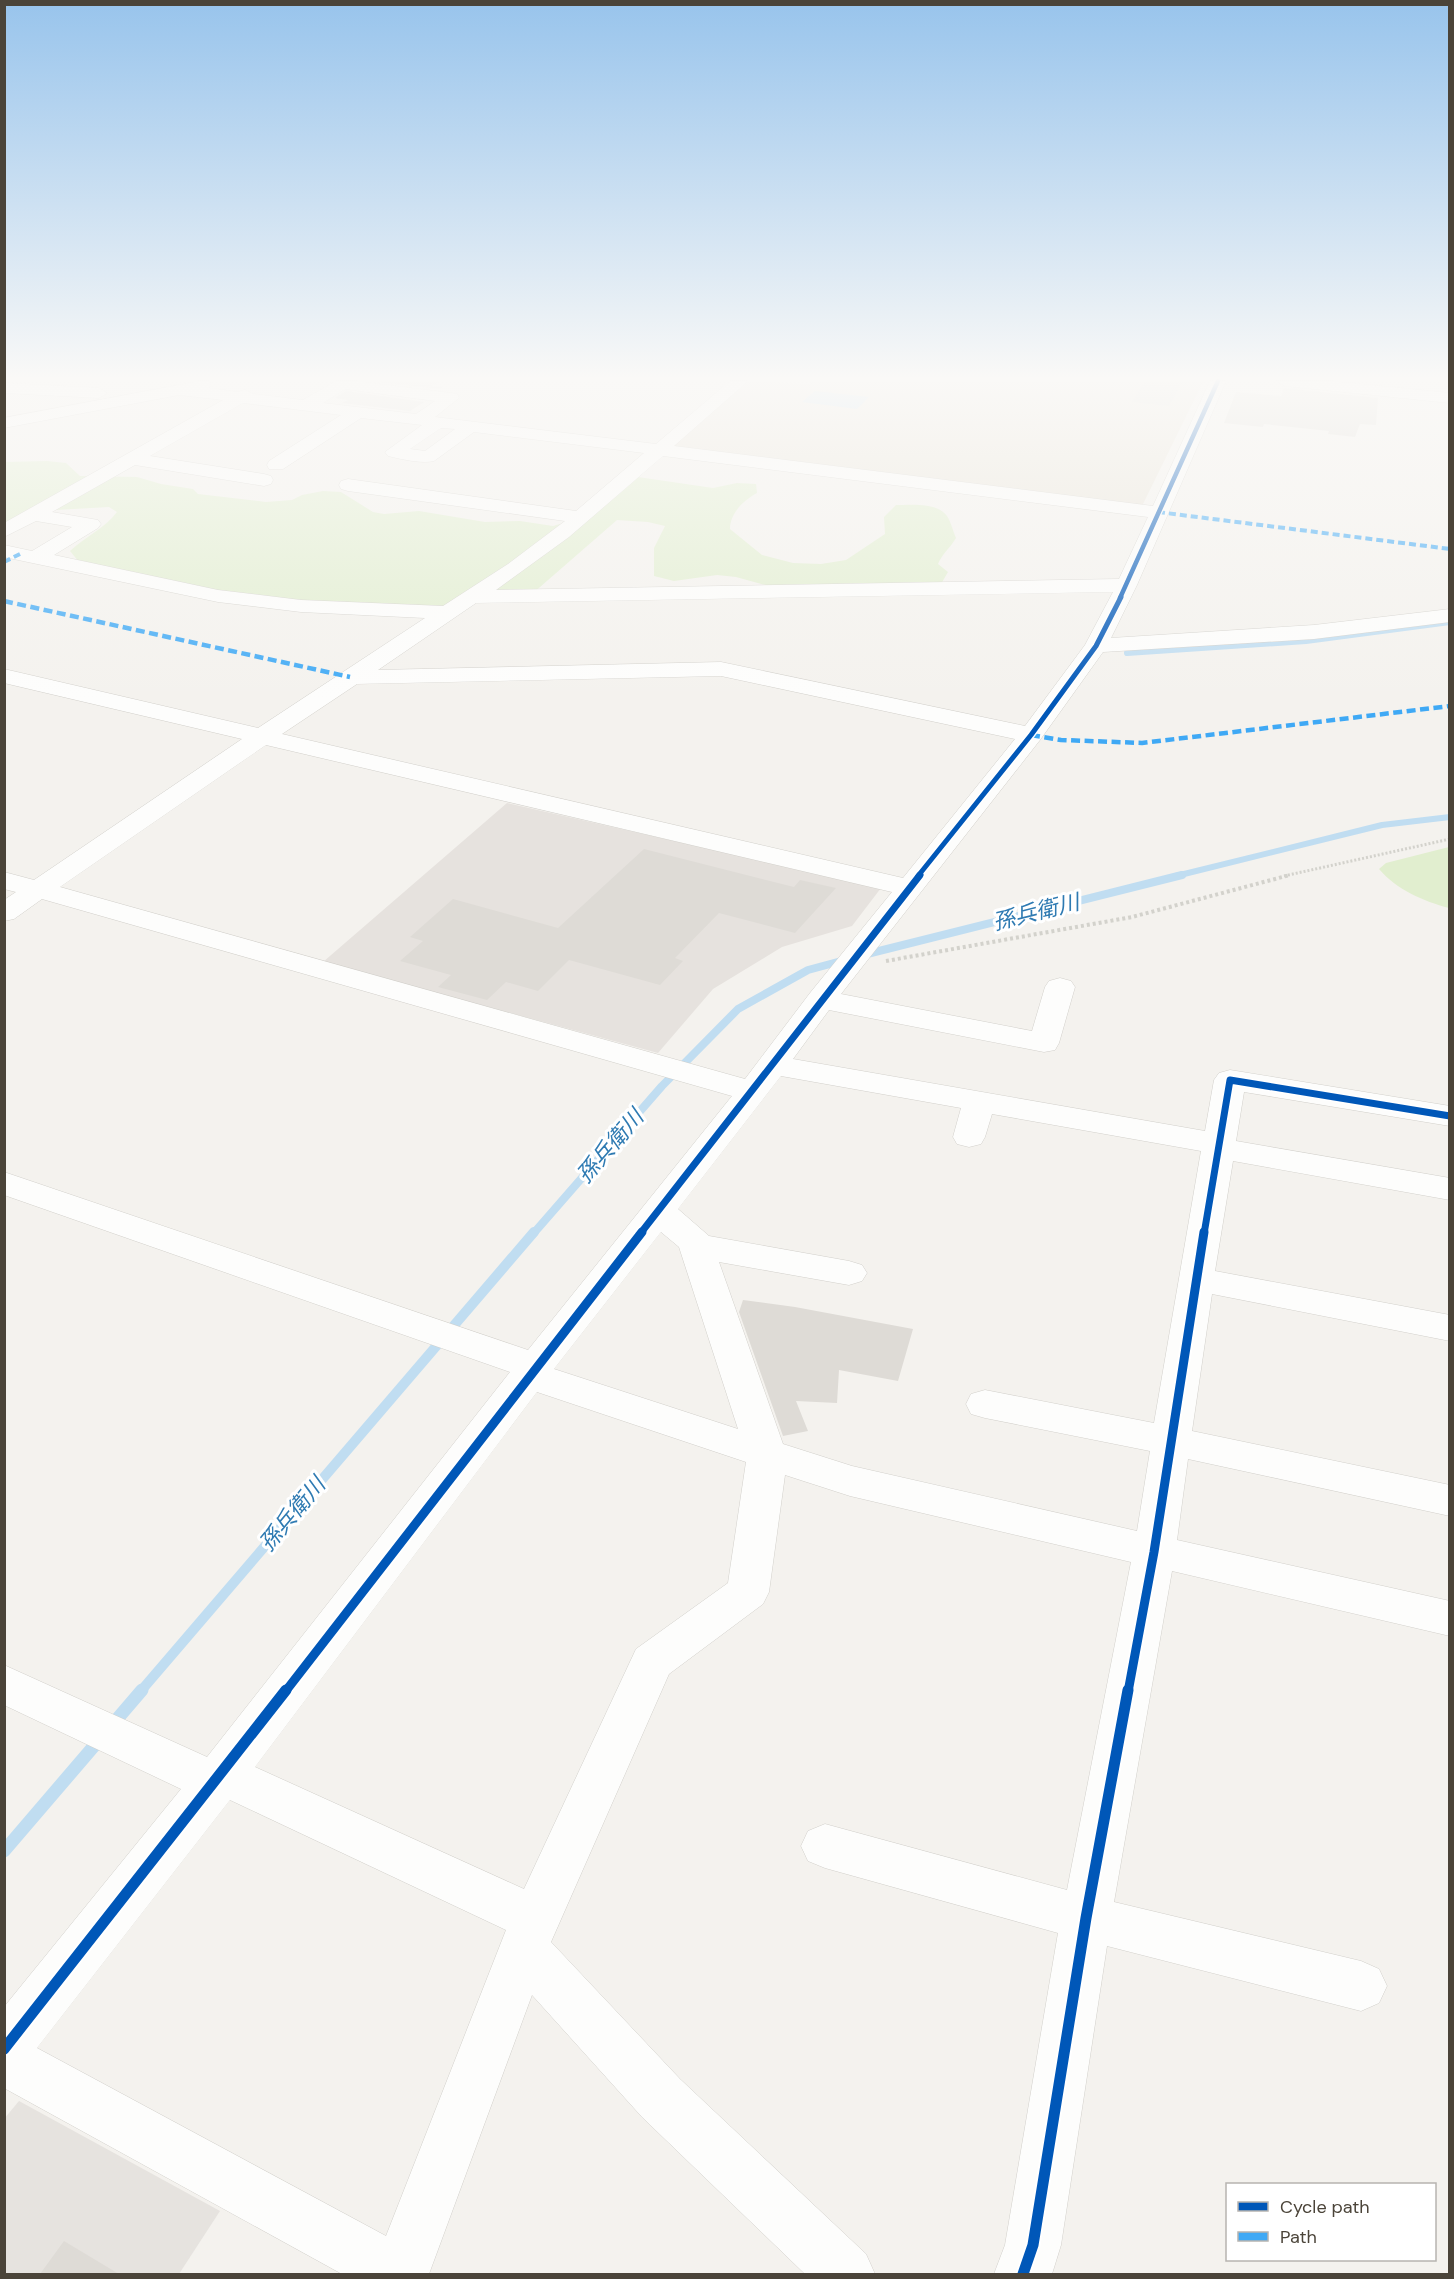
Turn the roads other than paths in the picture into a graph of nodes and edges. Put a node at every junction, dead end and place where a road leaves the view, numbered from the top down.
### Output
1 (82, 487) edge
2 (365, 487) edge
3 (614, 487) edge
4 (963, 487) edge
5 (1169, 487) edge
6 (1158, 512) junction
7 (34, 515) junction
8 (580, 517) junction
9 (4, 531) edge
10 (4, 551) edge
11 (38, 556) junction
12 (1127, 585) junction
13 (472, 597) junction
14 (447, 613) junction
15 (1449, 615) edge
16 (1096, 646) junction
17 (4, 676) edge
18 (350, 677) junction
19 (1031, 735) junction
20 (261, 737) junction
21 (4, 880) edge
22 (910, 888) junction
23 (39, 890) junction
24 (4, 913) edge
25 (1060, 987) dead end
26 (821, 999) junction
27 (762, 1078) junction
28 (979, 1101) junction
29 (1449, 1116) edge
30 (969, 1137) dead end
31 (1218, 1146) junction
32 (4, 1183) edge
33 (1449, 1189) edge
34 (658, 1211) junction
35 (697, 1246) junction
36 (849, 1273) dead end
37 (1196, 1279) junction
38 (1449, 1328) edge
39 (532, 1371) junction
40 (985, 1404) dead end
41 (1171, 1441) junction
42 (767, 1456) junction
43 (1449, 1500) edge
44 (1154, 1552) junction
45 (1449, 1619) edge
46 (4, 1684) edge
47 (219, 1778) junction
48 (825, 1846) dead end
49 (1086, 1918) junction
50 (529, 1933) junction
51 (1362, 1986) dead end
52 (4, 2049) edge
53 (4, 2059) edge
54 (399, 2274) edge
55 (846, 2274) edge
56 (1023, 2274) edge

1 - 7 street
2 - 8 street
3 - 8 street
4 - 6 street
5 - 6 street
6 - 12 street
7 - 9 street
7 - 11 street
8 - 13 street
10 - 11 street
11 - 14 street
12 - 13 street
12 - 16 street
13 - 14 street
14 - 18 street
15 - 16 street
16 - 19 street
17 - 20 street
18 - 19 street
18 - 20 street
19 - 22 street
20 - 22 street
20 - 23 street
21 - 23 street
22 - 26 street
23 - 24 street
23 - 27 street
25 - 26 street
26 - 27 street
27 - 28 street
27 - 34 street
28 - 30 street
28 - 31 street
29 - 31 street
31 - 33 street
31 - 37 street
32 - 39 street
34 - 35 street
34 - 39 street
35 - 36 street
35 - 42 street
37 - 38 street
37 - 41 street
39 - 42 street
39 - 47 street
40 - 41 street
41 - 43 street
41 - 44 street
42 - 44 street
42 - 50 street
44 - 45 street
44 - 49 street
46 - 47 street
47 - 50 street
47 - 52 street
48 - 49 street
49 - 51 street
49 - 56 street
50 - 54 street
50 - 55 street
53 - 54 street

